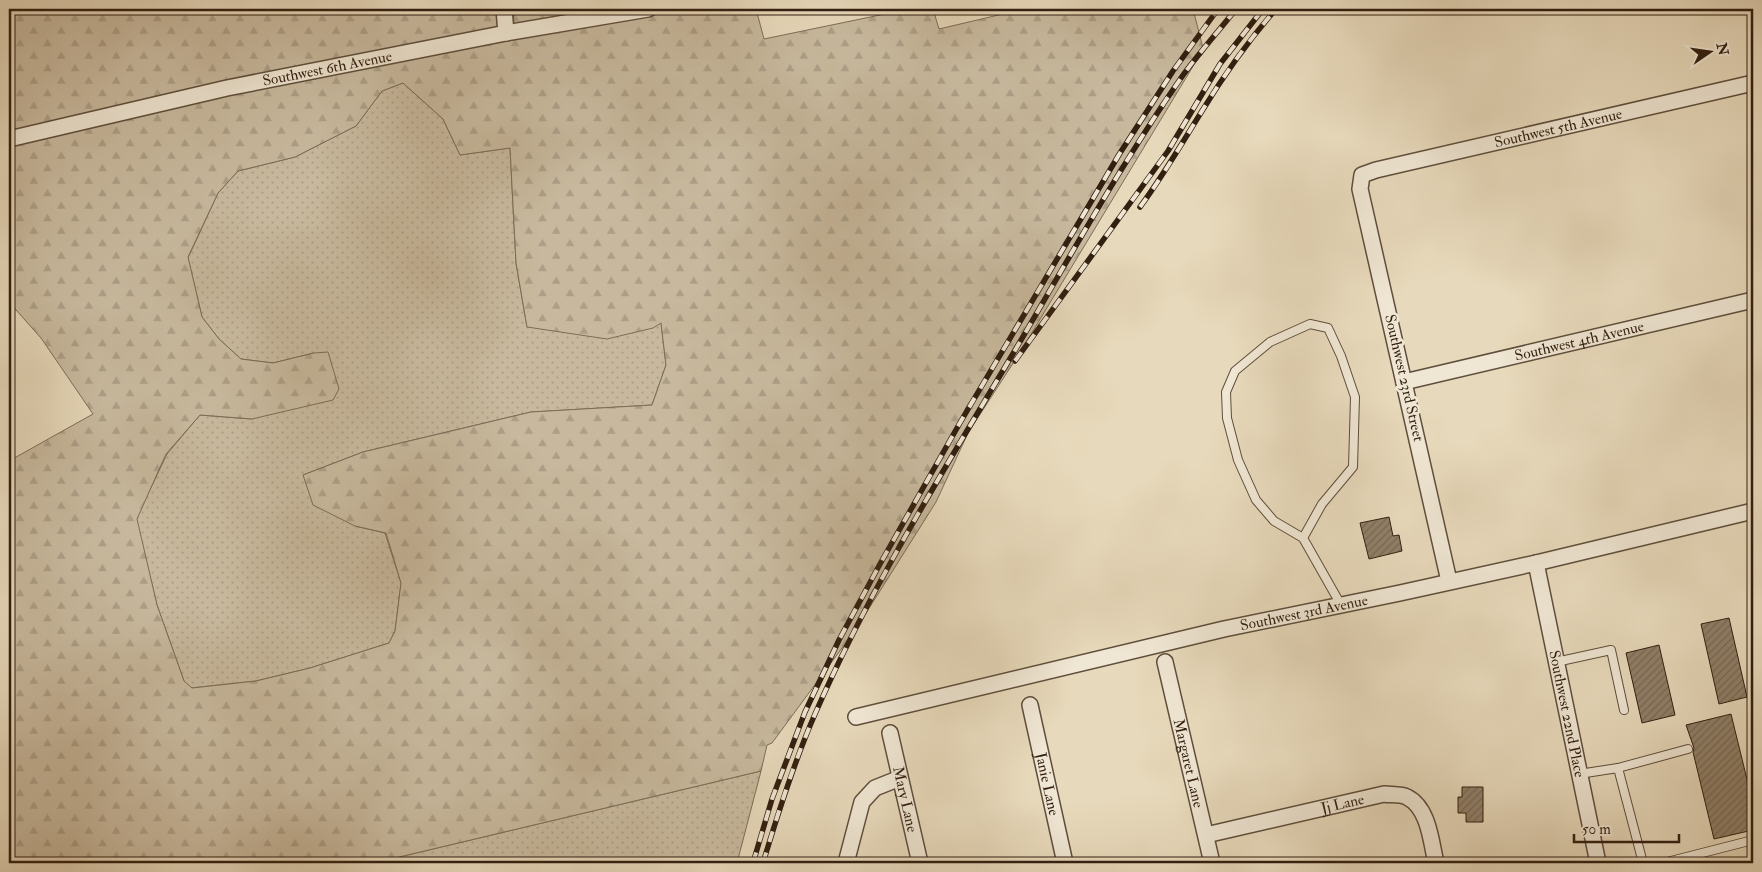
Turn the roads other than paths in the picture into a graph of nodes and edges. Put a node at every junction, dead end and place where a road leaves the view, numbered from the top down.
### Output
1 (504, 9) edge
2 (648, 9) edge
3 (506, 33) junction
4 (1753, 83) edge
5 (9, 139) edge
6 (1362, 175) joint
7 (1753, 300) edge
8 (1404, 382) junction
9 (1753, 511) edge
10 (1303, 538) junction
11 (1536, 564) junction
12 (1449, 582) junction
13 (1341, 605) junction
14 (1165, 662) dead end
15 (1556, 662) junction
16 (1030, 705) dead end
17 (1624, 710) dead end
18 (856, 717) dead end
19 (890, 733) dead end
20 (1688, 749) dead end
21 (1618, 768) junction
22 (1579, 774) junction
23 (900, 778) junction
24 (1206, 835) junction
25 (1753, 840) edge
26 (846, 863) edge
27 (920, 863) edge
28 (1065, 863) edge
29 (1212, 863) edge
30 (1436, 863) edge
31 (1598, 863) edge
32 (1643, 863) edge
33 (1663, 863) edge

1 - 3 street
2 - 3 street, Southwest 6th Avenue
3 - 5 street, Southwest 6th Avenue
4 - 6 street, Southwest 5th Avenue
6 - 8 street, Southwest 23rd Street
7 - 8 street, Southwest 4th Avenue
8 - 12 street, Southwest 23rd Street
9 - 11 street, Southwest 3rd Avenue
10 - 10 lane
10 - 13 lane
11 - 12 street, Southwest 3rd Avenue
11 - 15 street, Southwest 22nd Place
12 - 13 street, Southwest 3rd Avenue
13 - 18 street, Southwest 3rd Avenue
14 - 24 street, Margaret Lane
15 - 17 lane
15 - 22 street, Southwest 22nd Place
16 - 28 street, Janie Lane
19 - 23 street, Mary Lane
20 - 21 lane
21 - 22 lane
21 - 32 lane
22 - 31 street, Southwest 22nd Place
23 - 26 street
23 - 27 street, Mary Lane
24 - 29 street, Margaret Lane
24 - 30 street, Jj Lane
25 - 33 lane

